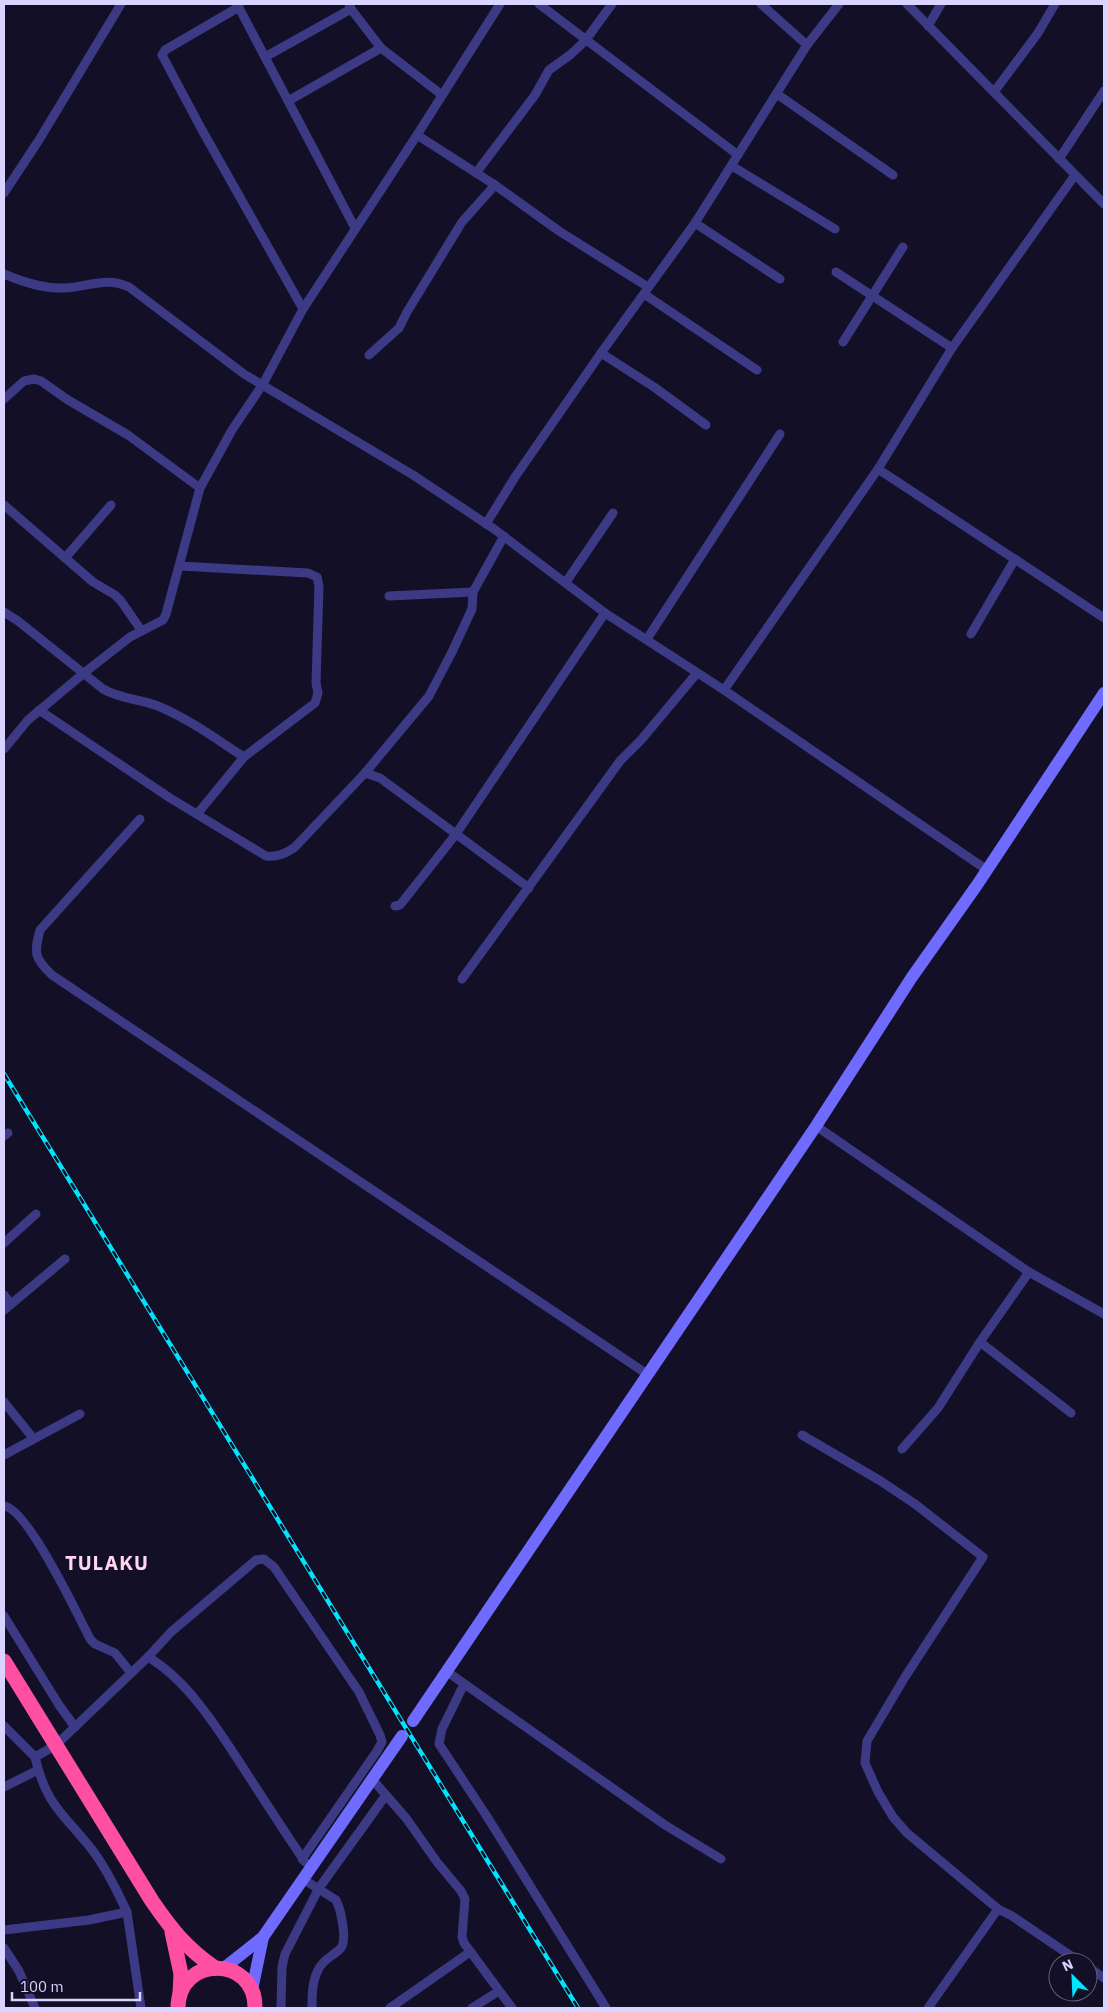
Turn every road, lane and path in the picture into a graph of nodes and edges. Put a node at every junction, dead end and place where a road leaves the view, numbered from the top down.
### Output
1 (121, 4) edge
2 (500, 4) edge
3 (539, 4) edge
4 (612, 4) edge
5 (761, 4) edge
6 (839, 4) edge
7 (907, 4) edge
8 (941, 4) edge
9 (1055, 4) edge
10 (238, 5) edge
11 (350, 6) edge
12 (928, 26) junction
13 (585, 41) junction
14 (807, 45) junction
15 (381, 48) junction
16 (265, 57) junction
17 (1104, 90) edge
18 (994, 92) junction
19 (777, 94) junction
20 (442, 95) junction
21 (288, 101) junction
22 (417, 135) junction
23 (738, 155) junction
24 (1059, 159) junction
25 (732, 166) junction
26 (476, 173) junction
27 (893, 175) dead end
28 (1075, 175) junction
29 (495, 185) junction
30 (4, 193) edge
31 (1104, 204) edge
32 (695, 223) junction
33 (356, 228) junction
34 (835, 230) dead end
35 (903, 247) dead end
36 (836, 272) dead end
37 (4, 274) edge
38 (780, 279) dead end
39 (646, 290) junction
40 (871, 295) junction
41 (302, 309) junction
42 (843, 342) dead end
43 (952, 348) junction
44 (600, 353) junction
45 (369, 355) dead end
46 (757, 370) dead end
47 (263, 384) junction
48 (4, 399) edge
49 (706, 425) dead end
50 (780, 434) dead end
51 (878, 469) junction
52 (200, 488) junction
53 (4, 505) edge
54 (111, 505) dead end
55 (613, 513) dead end
56 (486, 524) junction
57 (504, 536) junction
58 (65, 558) junction
59 (1015, 559) junction
60 (180, 566) junction
61 (566, 582) junction
62 (473, 592) junction
63 (389, 596) dead end
64 (4, 612) edge
65 (605, 612) junction
66 (1104, 618) edge
67 (141, 630) junction
68 (971, 634) dead end
69 (647, 639) junction
70 (84, 673) junction
71 (697, 673) junction
72 (724, 690) junction
73 (1104, 693) edge
74 (39, 710) junction
75 (4, 749) edge
76 (244, 757) junction
77 (365, 773) junction
78 (198, 813) junction
79 (140, 819) dead end
80 (456, 834) junction
81 (987, 870) junction
82 (529, 888) junction
83 (395, 906) dead end
84 (462, 979) dead end
85 (816, 1126) junction
86 (36, 1214) dead end
87 (4, 1243) edge
88 (65, 1259) dead end
89 (1029, 1272) junction
90 (4, 1295) edge
91 (11, 1304) junction
92 (4, 1310) edge
93 (1104, 1314) edge
94 (980, 1342) junction
95 (647, 1374) junction
96 (4, 1402) edge
97 (80, 1414) dead end
98 (1071, 1414) dead end
99 (802, 1435) dead end
100 (33, 1438) junction
101 (902, 1450) dead end
102 (4, 1455) edge
103 (4, 1506) edge
104 (4, 1616) edge
105 (148, 1657) junction
106 (4, 1661) edge
107 (446, 1671) junction
108 (132, 1673) junction
109 (464, 1684) junction
110 (413, 1721) dead end
111 (4, 1726) edge
112 (75, 1727) junction
113 (402, 1736) dead end
114 (56, 1745) junction
115 (35, 1757) junction
116 (38, 1770) junction
117 (372, 1779) junction
118 (4, 1787) edge
119 (386, 1796) junction
120 (721, 1859) dead end
121 (305, 1869) junction
122 (319, 1888) junction
123 (998, 1909) junction
124 (127, 1912) junction
125 (171, 1928) junction
126 (4, 1930) edge
127 (263, 1937) junction
128 (4, 1948) edge
129 (470, 1952) junction
130 (1065, 1952) edge
131 (219, 1968) junction
132 (252, 1990) junction
133 (498, 1990) junction
134 (180, 1993) junction
135 (34, 2008) edge
136 (141, 2008) edge
137 (178, 2008) edge
138 (255, 2008) edge
139 (281, 2008) edge
140 (312, 2008) edge
141 (390, 2008) edge
142 (472, 2008) edge
143 (512, 2008) edge
144 (606, 2008) edge
145 (928, 2008) edge

1 - 30 street
2 - 20 street
3 - 13 street
4 - 13 street
5 - 14 street
6 - 14 street
7 - 12 street
8 - 12 street
9 - 18 street
10 - 16 street
10 - 41 street
11 - 15 street
11 - 16 street
12 - 18 street
13 - 23 street
13 - 26 street
14 - 19 street
15 - 20 street
15 - 21 street
16 - 21 street
17 - 24 street
18 - 24 street
19 - 23 street
19 - 27 street
20 - 22 street
21 - 33 street
22 - 26 street
22 - 33 street
23 - 25 street
24 - 28 street
25 - 32 street
25 - 34 street
26 - 29 street
28 - 31 street
28 - 43 street
29 - 39 street
29 - 45 street
32 - 38 street
32 - 39 street
33 - 41 street
35 - 40 street
36 - 40 street
37 - 47 street
39 - 44 street
39 - 46 street
40 - 42 street
40 - 43 street
41 - 47 street
43 - 51 street
44 - 49 street
44 - 56 street
47 - 52 street
47 - 56 street
48 - 52 street
50 - 69 street
51 - 59 street
51 - 72 street
52 - 60 street
53 - 58 street
54 - 58 street
55 - 61 street
56 - 57 street
57 - 61 street
57 - 62 street
58 - 67 street
59 - 66 street
59 - 68 street
60 - 67 street
60 - 76 street
61 - 65 street
62 - 63 street
62 - 77 street
64 - 70 street
65 - 69 street
65 - 80 street
67 - 70 street
69 - 71 street
70 - 74 street
70 - 76 street
71 - 72 street
71 - 82 street
72 - 81 street
73 - 81 street
74 - 75 street
74 - 78 street
76 - 78 street
77 - 78 street
77 - 80 street
79 - 95 street
80 - 82 street
80 - 83 street
81 - 85 street
82 - 84 street
85 - 89 street
85 - 95 street
86 - 87 street
88 - 91 street
89 - 93 street
89 - 94 street
90 - 91 street
91 - 92 street
94 - 98 street
94 - 101 street
95 - 107 street
96 - 100 street
97 - 100 street
99 - 123 street
100 - 102 street
103 - 108 street
104 - 112 street
105 - 108 street
105 - 121 street
105 - 121 street
106 - 114 highway
107 - 109 street
107 - 110 street
108 - 112 street
109 - 120 street
109 - 144 street
111 - 115 street
112 - 114 street
113 - 117 street
114 - 115 street
114 - 125 highway
115 - 116 street
116 - 118 street
116 - 124 street
117 - 119 street
117 - 121 street
119 - 122 street
119 - 129 street
121 - 122 street
121 - 127 street
122 - 139 street
122 - 140 street
123 - 130 street
123 - 145 street
124 - 126 street
124 - 136 street
125 - 131 highway
125 - 134 highway
127 - 131 street
127 - 132 street
128 - 135 street
129 - 133 street
129 - 141 street
131 - 132 highway
131 - 134 highway
132 - 138 highway
133 - 142 street
133 - 143 street
134 - 137 highway

